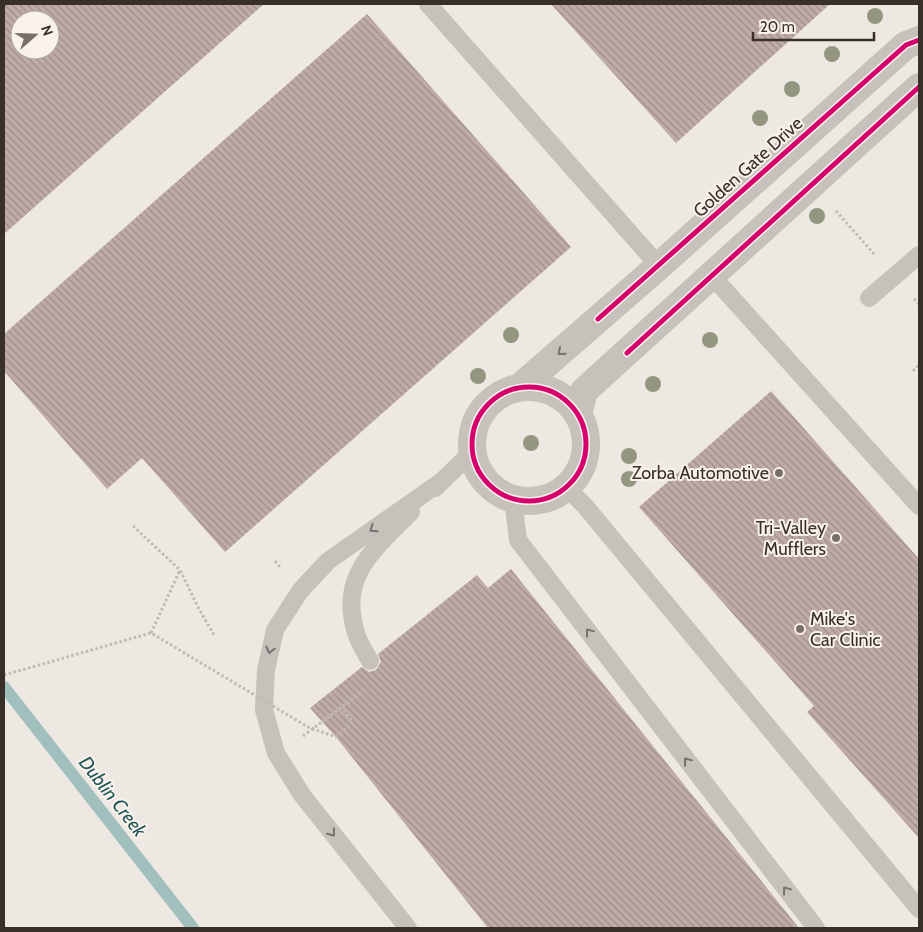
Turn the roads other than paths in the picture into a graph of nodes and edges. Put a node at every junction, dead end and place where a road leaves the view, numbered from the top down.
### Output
1 (428, 4) edge
2 (919, 40) edge
3 (919, 87) edge
4 (919, 255) edge
5 (658, 266) junction
6 (712, 276) junction
7 (869, 298) dead end
8 (520, 387) junction
9 (578, 414) junction
10 (472, 452) junction
11 (442, 481) junction
12 (566, 487) junction
13 (513, 499) junction
14 (919, 506) edge
15 (370, 661) dead end
16 (919, 909) edge
17 (408, 928) edge
18 (816, 928) edge

1 - 5 lane
2 - 5 street, Golden Gate Drive
3 - 6 street
4 - 7 lane
5 -> 8 street, Golden Gate Drive
6 - 9 street
6 - 14 lane
8 - 9 street
8 - 10 street
9 - 12 street
10 - 11 lane
10 - 13 street
11 - 15 lane
11 -> 17 lane
12 - 13 street
12 - 16 lane
18 -> 13 lane

